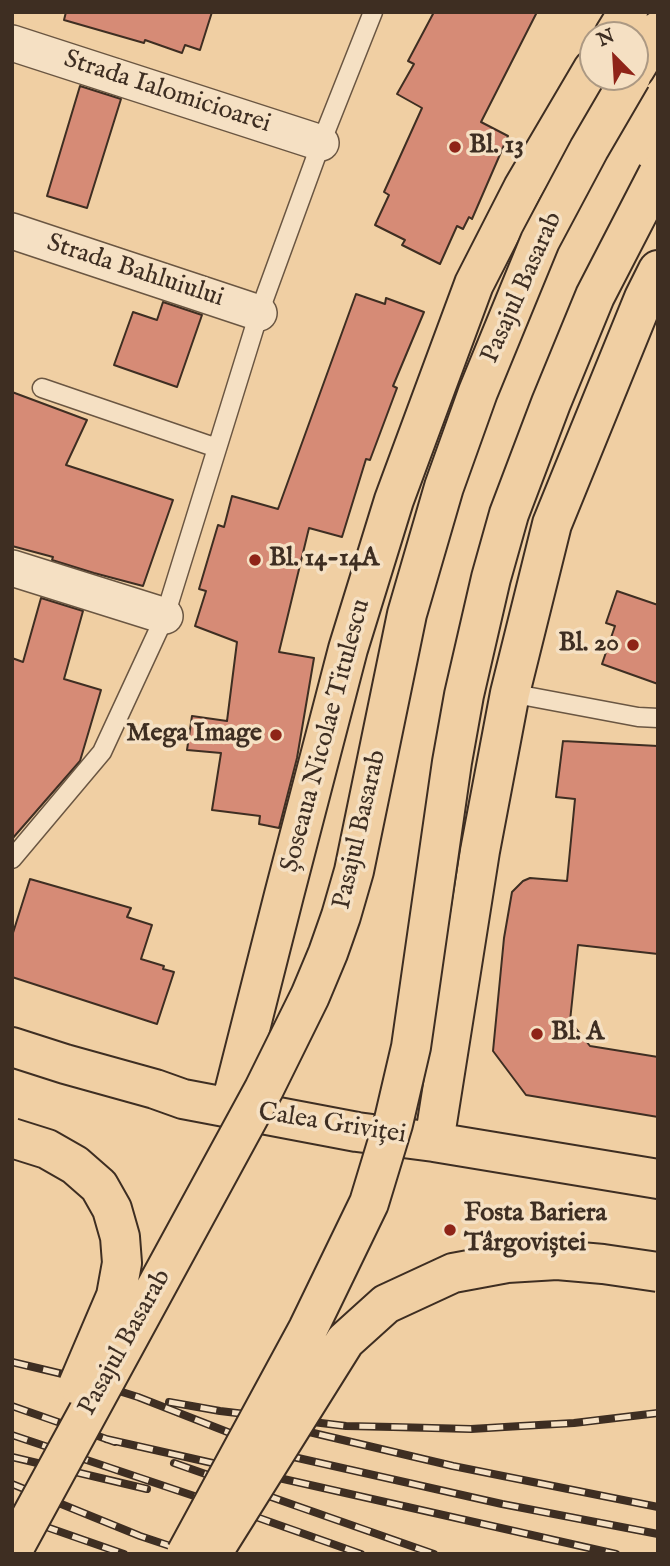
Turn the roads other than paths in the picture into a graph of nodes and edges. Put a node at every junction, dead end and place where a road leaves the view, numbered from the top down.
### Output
1 (373, 12) edge
2 (12, 43) edge
3 (580, 91) edge
4 (623, 91) edge
5 (321, 143) junction
6 (658, 174) edge
7 (12, 232) edge
8 (653, 291) edge
9 (259, 313) junction
10 (42, 388) dead end
11 (217, 448) junction
12 (12, 568) edge
13 (165, 616) junction
14 (510, 693) junction
15 (658, 718) edge
16 (12, 859) edge
17 (12, 1047) edge
18 (230, 1108) junction
19 (12, 1138) edge
20 (434, 1142) junction
21 (658, 1179) edge
22 (658, 1272) edge
23 (19, 1539) edge
24 (186, 1554) edge
25 (212, 1554) edge

1 - 5 lane
2 - 5 street, Strada Ialomicioarei
3 - 18 main road, Șoseaua Nicolae Titulescu
4 - 23 main road, Pasajul Basarab, bridge
5 - 9 lane
6 - 24 main road, bridge
7 - 9 street, Strada Bahluiului
8 - 14 main road
9 - 11 lane
10 - 11 lane
11 - 13 lane
12 - 13 street
13 - 16 lane
14 - 15 lane
14 - 20 main road
17 - 18 main road, Calea Griviței
18 - 20 main road, Calea Griviței
19 - 23 main road, bridge
20 - 21 main road, Calea Griviței
22 - 25 main road, bridge

